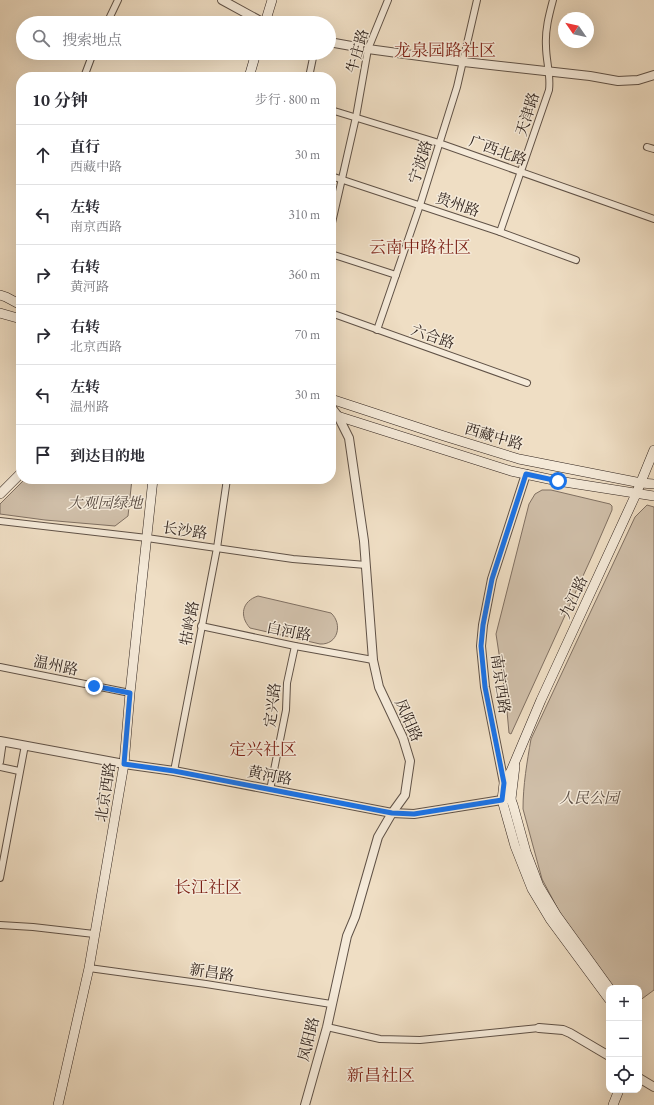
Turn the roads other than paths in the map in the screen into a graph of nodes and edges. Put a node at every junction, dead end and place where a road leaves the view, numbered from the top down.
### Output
1 (118, 0) edge
2 (222, 0) edge
3 (272, 0) edge
4 (388, 0) edge
5 (477, 0) edge
6 (553, 0) edge
7 (110, 16) edge
8 (252, 16) edge
9 (267, 16) edge
10 (336, 43) edge
11 (368, 49) junction
12 (90, 60) edge
13 (254, 60) edge
14 (313, 60) edge
15 (464, 62) junction
16 (549, 71) junction
17 (86, 72) edge
18 (250, 72) edge
19 (310, 72) edge
20 (654, 75) edge
21 (336, 111) edge
22 (356, 116) junction
23 (439, 143) junction
24 (647, 147) dead end
25 (654, 150) edge
26 (521, 173) junction
27 (336, 177) edge
28 (342, 179) junction
29 (336, 205) edge
30 (420, 205) junction
31 (654, 219) edge
32 (500, 232) junction
33 (336, 256) edge
34 (576, 260) dead end
35 (396, 275) junction
36 (0, 295) edge
37 (0, 301) edge
38 (16, 302) edge
39 (16, 304) edge
40 (0, 313) edge
41 (336, 315) edge
42 (0, 318) edge
43 (16, 318) edge
44 (16, 320) edge
45 (377, 330) junction
46 (527, 382) dead end
47 (336, 401) edge
48 (336, 416) edge
49 (336, 418) edge
50 (654, 450) edge
51 (526, 474) junction
52 (16, 477) edge
53 (641, 483) junction
54 (152, 484) edge
55 (225, 484) edge
56 (654, 484) edge
57 (0, 494) edge
58 (636, 494) junction
59 (654, 496) edge
60 (0, 521) edge
61 (147, 538) junction
62 (217, 548) junction
63 (366, 565) junction
64 (201, 626) junction
65 (295, 646) junction
66 (373, 660) junction
67 (0, 667) edge
68 (130, 693) junction
69 (2, 741) edge
70 (25, 745) junction
71 (517, 756) junction
72 (0, 762) edge
73 (124, 764) junction
74 (0, 767) edge
75 (20, 771) junction
76 (174, 771) junction
77 (504, 783) junction
78 (270, 790) junction
79 (507, 799) junction
80 (392, 813) junction
81 (0, 878) edge
82 (0, 925) edge
83 (94, 934) junction
84 (89, 968) junction
85 (608, 985) edge
86 (606, 995) edge
87 (331, 1004) junction
88 (326, 1027) junction
89 (539, 1028) joint
90 (606, 1054) edge
91 (642, 1080) edge
92 (654, 1087) edge
93 (618, 1093) edge
94 (58, 1105) edge
95 (305, 1105) edge
96 (613, 1105) edge

1 - 7 street
2 - 8 street
3 - 9 main road
4 - 11 street, 牛庄路
5 - 15 street, 宁波路
6 - 16 street, 天津路
10 - 11 street
11 - 15 street
11 - 22 street, 牛庄路
12 - 17 street
13 - 18 main road
14 - 19 street
15 - 16 street
15 - 23 street, 宁波路
16 - 20 street
16 - 26 street, 天津路
21 - 22 street, 广西北路
22 - 23 street, 广西北路
22 - 28 street, 牛庄路
23 - 26 street, 广西北路
23 - 30 street, 宁波路
24 - 25 street
26 - 31 street, 广西北路
26 - 32 street, 天津路
27 - 28 street, 贵州路
28 - 29 street, 牛庄路
28 - 30 street, 贵州路
30 - 32 street, 贵州路
30 - 35 street, 宁波路
32 - 34 street, 贵州路
33 - 35 street
35 - 45 street, 宁波路
36 - 38 main road
37 - 39 main road
40 - 43 main road
41 - 45 street, 六合路
42 - 44 main road
45 - 46 street, 六合路
47 - 53 main road, 西藏中路
48 - 51 main road, 西藏中路
49 - 63 street, 凤阳路
50 - 53 main road, 九江路
51 - 58 main road, 西藏中路
51 - 77 street, 南京西路
52 - 57 main road
53 - 56 main road, 西藏中路
53 - 58 main road, 九江路
54 - 61 main road, 北京西路
55 - 62 street, 牯岭路
58 - 59 main road, 西藏中路
58 - 71 main road, 九江路
60 - 61 street, 长沙路
61 - 62 street, 长沙路
61 - 68 main road, 北京西路
62 - 63 street, 长沙路
62 - 64 street, 牯岭路
63 - 66 street, 凤阳路
64 - 65 street, 白河路
64 - 76 street, 牯岭路
65 - 66 street, 白河路
65 - 78 street, 定兴路
66 - 80 street, 凤阳路
67 - 68 street, 温州路
68 - 73 main road, 北京西路
69 - 70 street, 黄河路
69 - 72 street
70 - 73 street, 黄河路
70 - 75 street
71 - 77 main road, 九江路
71 - 79 main road, 九江路
73 - 76 street, 黄河路
73 - 83 main road, 北京西路
74 - 75 street
75 - 81 street
76 - 78 street, 黄河路
77 - 79 main road, 南京西路
78 - 80 street, 黄河路
79 - 80 street, 黄河路
79 - 85 main road, 南京西路
79 - 86 main road, 南京西路
80 - 87 street, 凤阳路
82 - 83 street
83 - 84 main road, 北京西路
84 - 87 street, 新昌路
84 - 94 main road, 北京西路
87 - 88 street, 凤阳路
88 - 89 street
88 - 95 street, 凤阳路
89 - 90 street
91 - 92 street
93 - 96 main road

